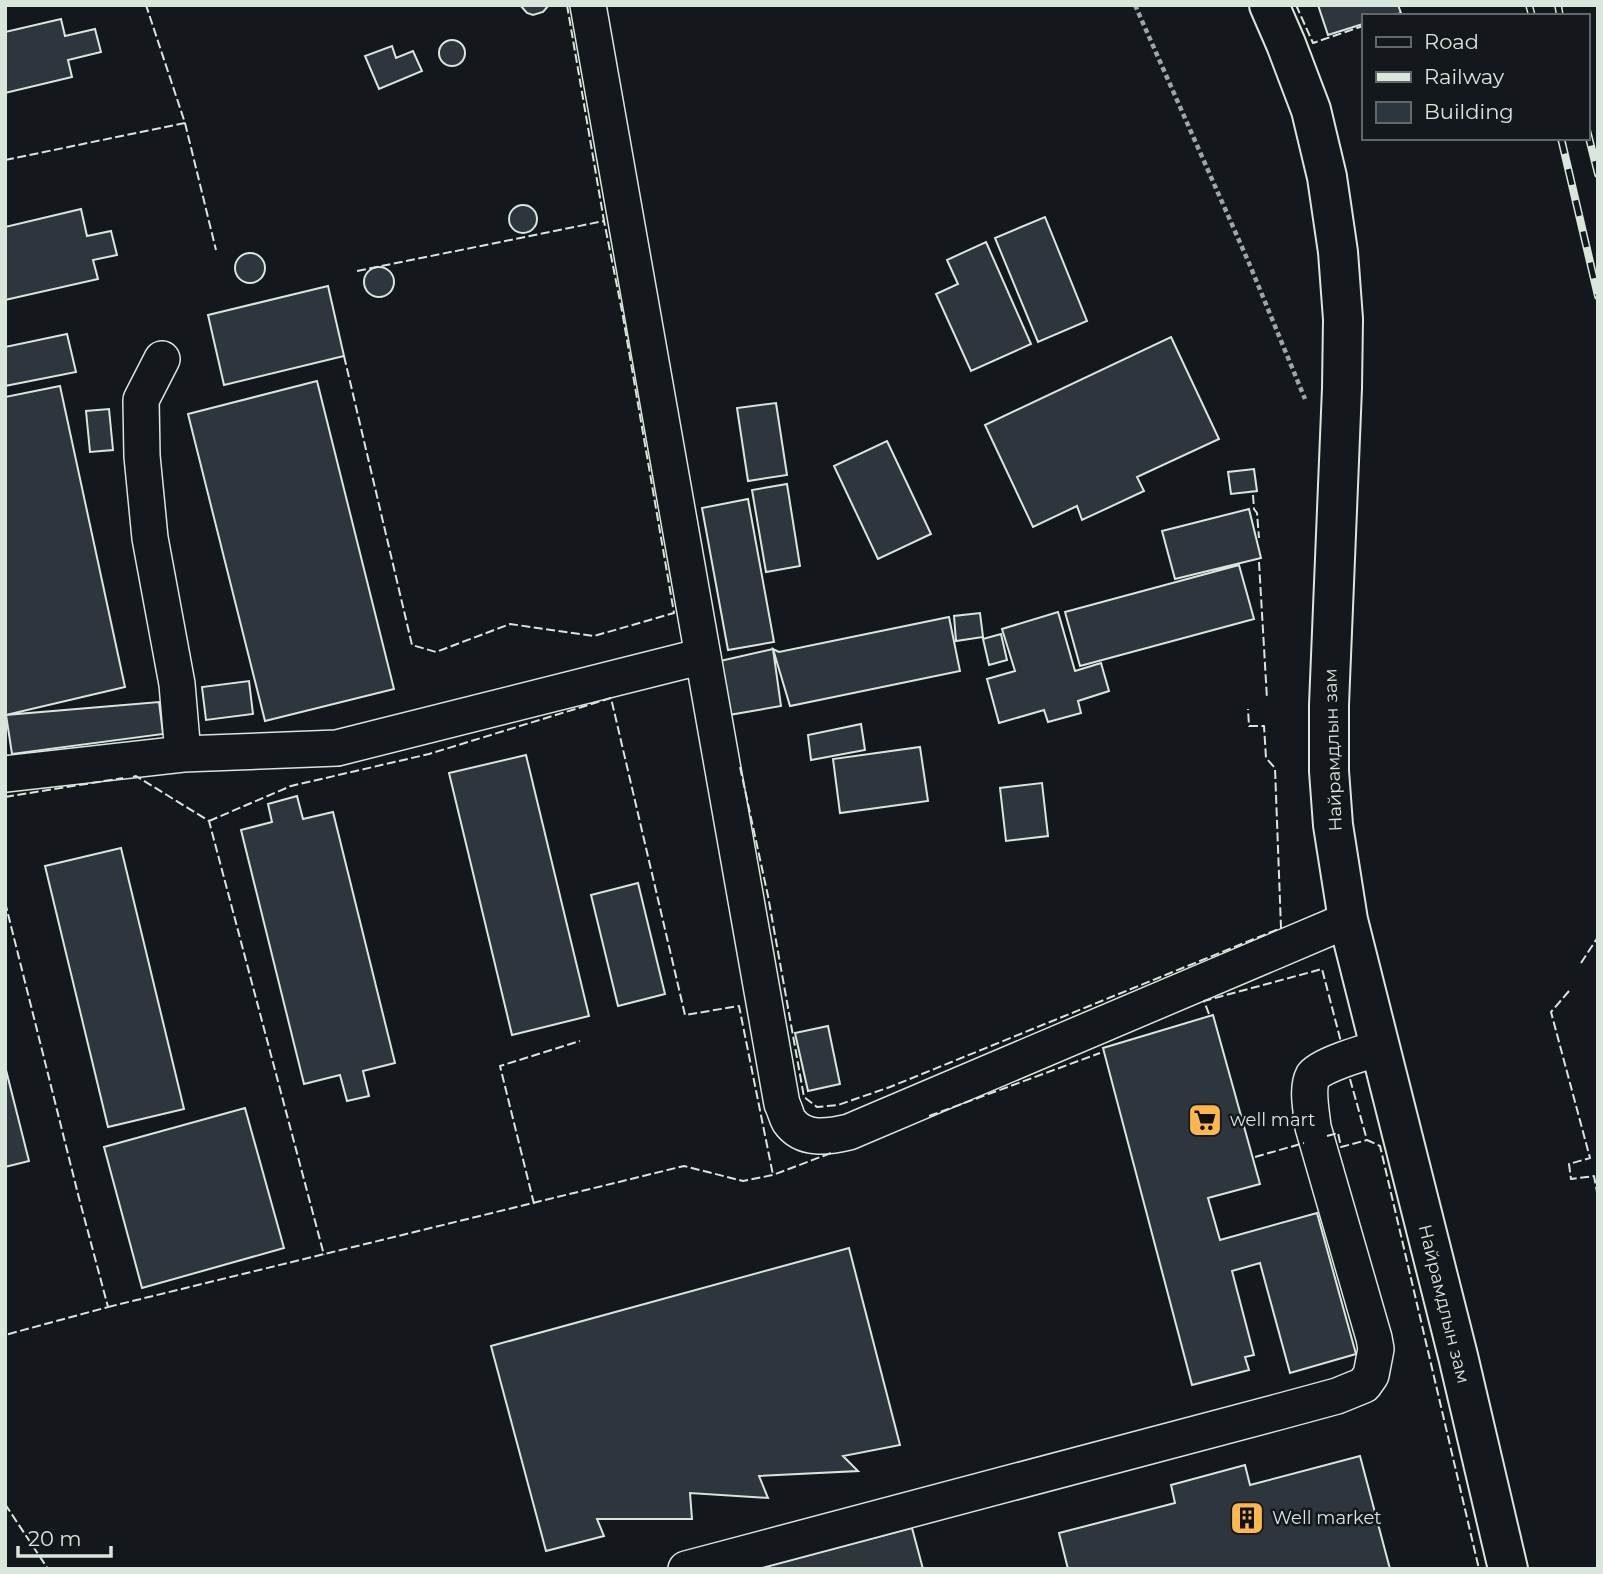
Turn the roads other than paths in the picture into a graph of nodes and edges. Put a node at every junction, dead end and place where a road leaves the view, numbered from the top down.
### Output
1 (588, 5) edge
2 (1269, 5) edge
3 (162, 359) dead end
4 (703, 656) junction
5 (183, 754) junction
6 (5, 774) edge
7 (1348, 920) junction
8 (1380, 1048) junction
9 (686, 1569) edge
10 (1508, 1569) edge

1 - 4 street
2 - 7 main road, Найрамдлын зам
3 - 5 street
4 - 5 street
4 - 7 street
5 - 6 street
7 - 8 main road, Найрамдлын зам
8 - 9 street
8 - 10 main road, Найрамдлын зам

